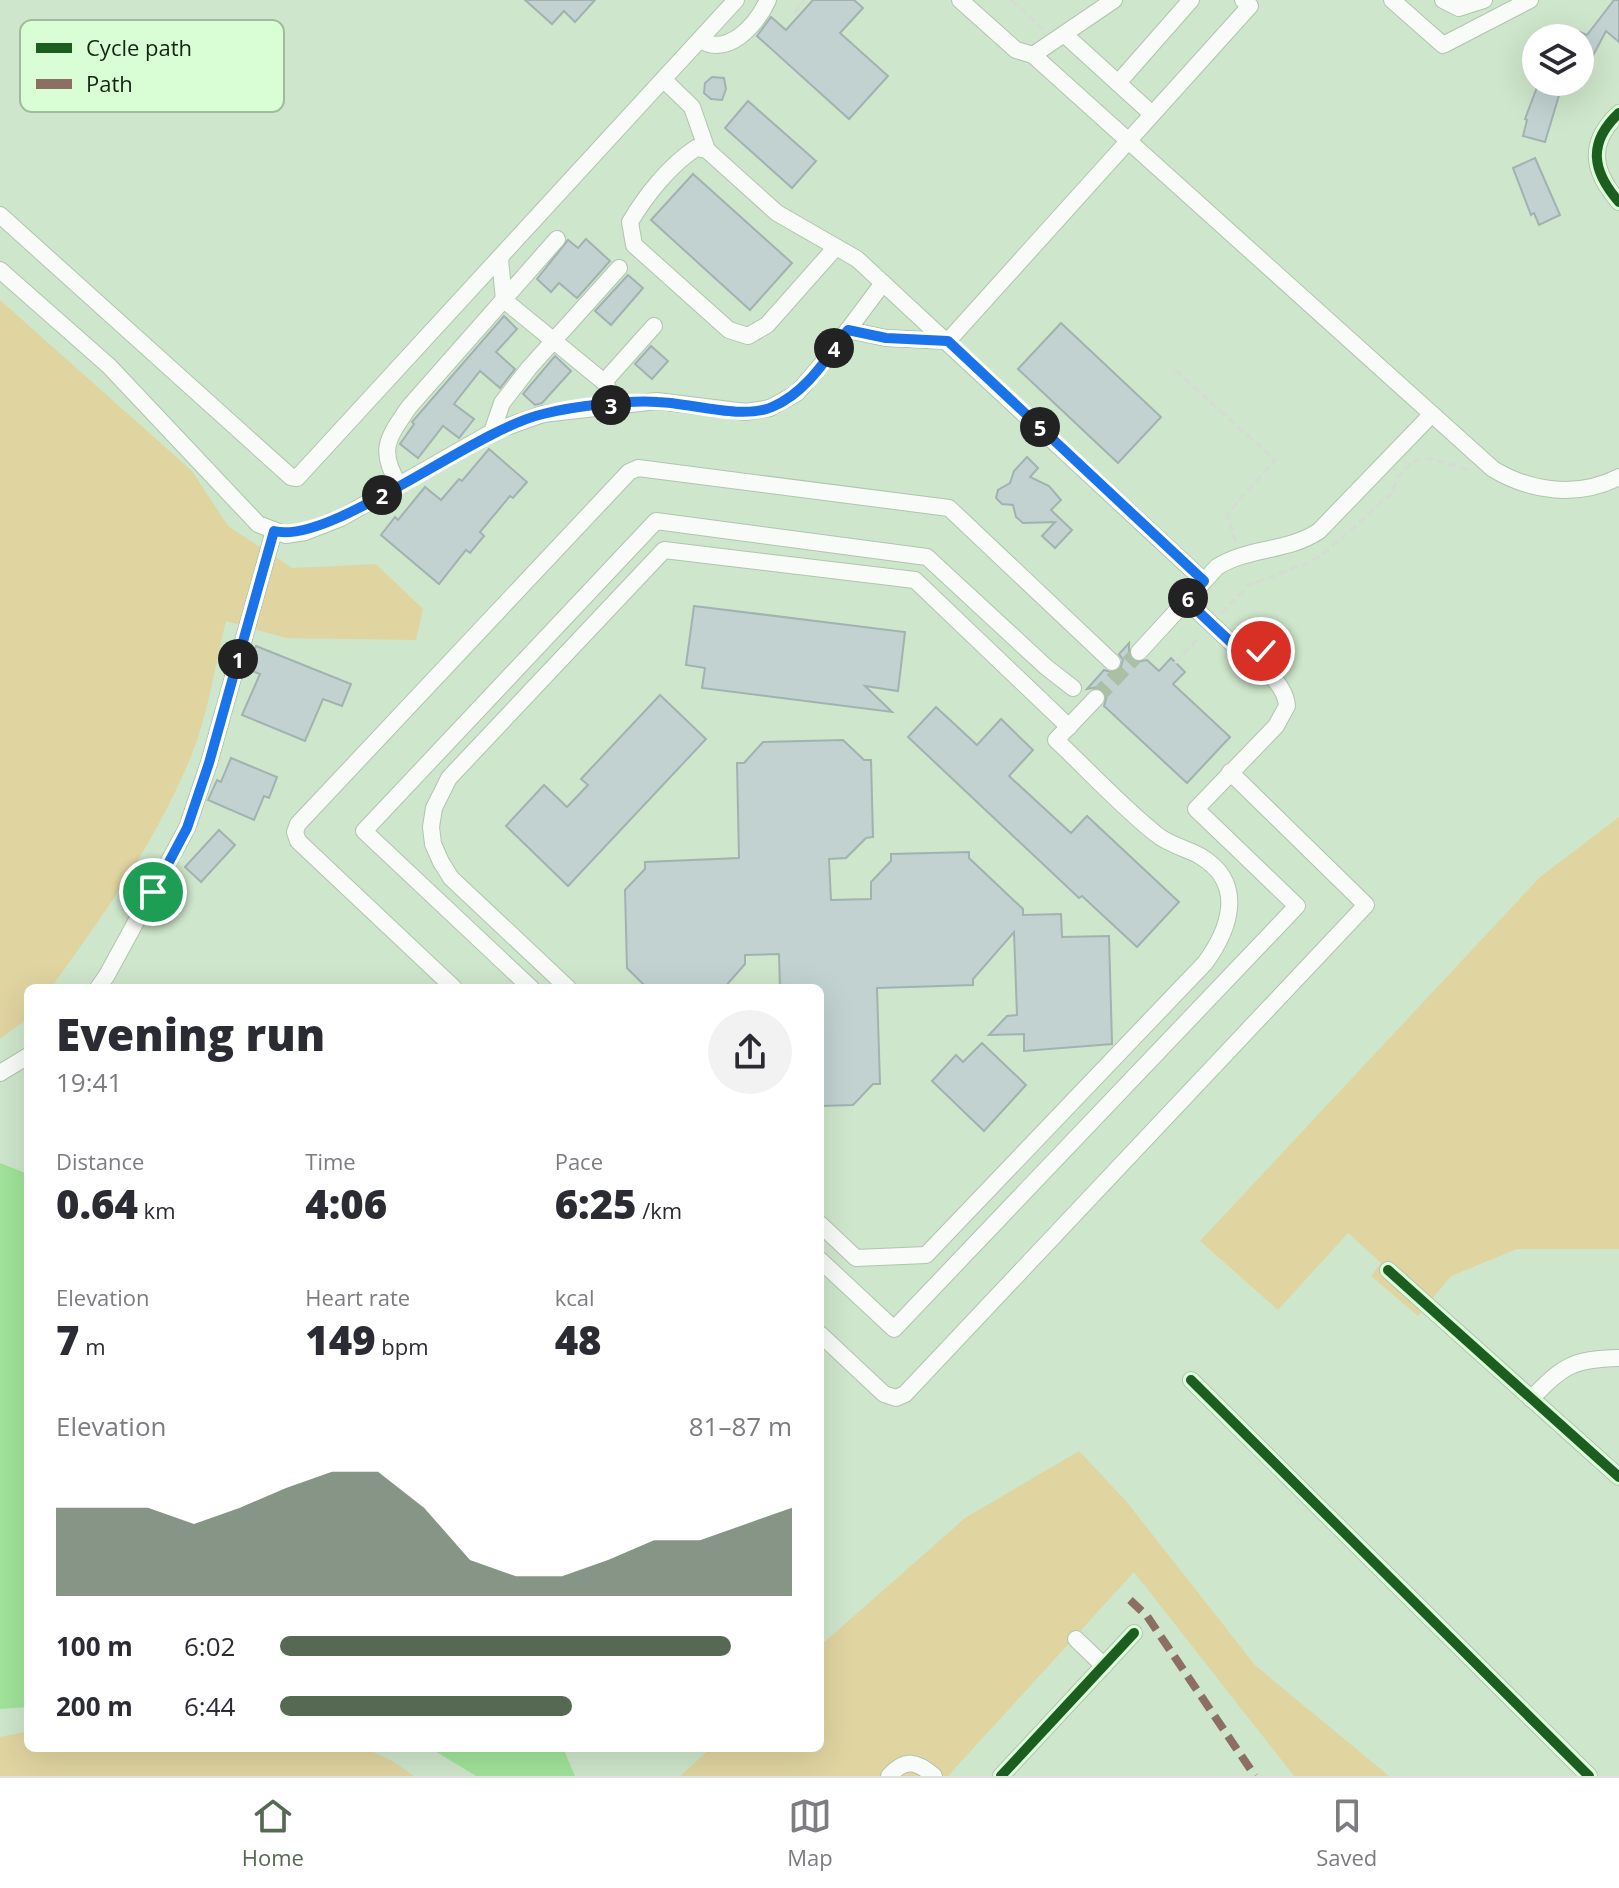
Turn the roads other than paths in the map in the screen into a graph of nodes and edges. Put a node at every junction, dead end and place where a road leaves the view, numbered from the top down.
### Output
1 (736, 0) edge
2 (768, 0) edge
3 (960, 0) edge
4 (1114, 0) edge
5 (1191, 0) edge
6 (1243, 0) edge
7 (1392, 0) edge
8 (1443, 0) edge
9 (1484, 0) edge
10 (1530, 0) edge
11 (1064, 34) junction
12 (700, 40) junction
13 (1033, 55) junction
14 (664, 80) junction
15 (1118, 83) junction
16 (1619, 113) edge
17 (1152, 114) junction
18 (1128, 141) junction
19 (707, 150) junction
20 (1619, 202) edge
21 (0, 215) edge
22 (557, 239) dead end
23 (836, 247) junction
24 (500, 259) junction
25 (619, 268) dead end
26 (0, 270) edge
27 (883, 283) junction
28 (504, 300) junction
29 (654, 326) dead end
30 (848, 330) junction
31 (553, 341) junction
32 (948, 341) junction
33 (604, 382) junction
34 (618, 404) junction
35 (1431, 415) junction
36 (492, 432) junction
37 (1619, 477) edge
38 (399, 485) junction
39 (274, 531) junction
40 (1204, 581) junction
41 (1186, 600) junction
42 (1277, 634) dead end
43 (1139, 652) tunnel mouth
44 (1255, 654) junction
45 (1112, 662) dead end
46 (1073, 688) dead end
47 (1096, 698) tunnel mouth
48 (1069, 727) junction
49 (1230, 772) junction
50 (101, 984) edge
51 (450, 984) edge
52 (527, 984) edge
53 (564, 984) edge
54 (24, 1058) edge
55 (0, 1073) edge
56 (824, 1228) edge
57 (824, 1264) edge
58 (1388, 1270) dead end
59 (824, 1338) edge
60 (1619, 1358) edge
61 (1191, 1380) dead end
62 (1531, 1399) junction
63 (1619, 1477) edge
64 (1134, 1633) dead end
65 (1076, 1639) dead end
66 (1104, 1666) junction
67 (889, 1776) edge
68 (934, 1776) edge
69 (1001, 1776) edge
70 (1589, 1776) edge

1 - 12 street
2 - 12 street
3 - 13 street
4 - 11 street
5 - 15 street
6 - 17 street
7 - 10 street
8 - 9 street
11 - 13 street
11 - 15 street
12 - 14 street
13 - 18 street
14 - 19 street
14 - 24 street
15 - 17 street
16 - 20 street
17 - 18 street
18 - 32 street
18 - 35 street
19 - 23 street
19 - 23 street
21 - 24 street
22 - 28 street
23 - 27 street
24 - 28 street
25 - 31 street
26 - 39 street
27 - 30 street
27 - 32 street
28 - 31 street
28 - 38 street
29 - 33 street
30 - 32 street
30 - 34 street
31 - 33 street
31 - 36 street
32 - 40 street
33 - 34 street
34 - 36 street
35 - 37 street
35 - 40 street
36 - 38 street
38 - 39 street
39 - 50 street
40 - 41 street
41 - 43 street
41 - 44 street
42 - 44 street
44 - 49 street
45 - 51 street
46 - 52 street
47 - 48 street
48 - 53 street
48 - 56 street
49 - 57 street
49 - 59 street
54 - 55 street
58 - 62 street
60 - 62 street
61 - 70 street
62 - 63 street
64 - 66 street
65 - 66 street
66 - 69 street
67 - 68 street

